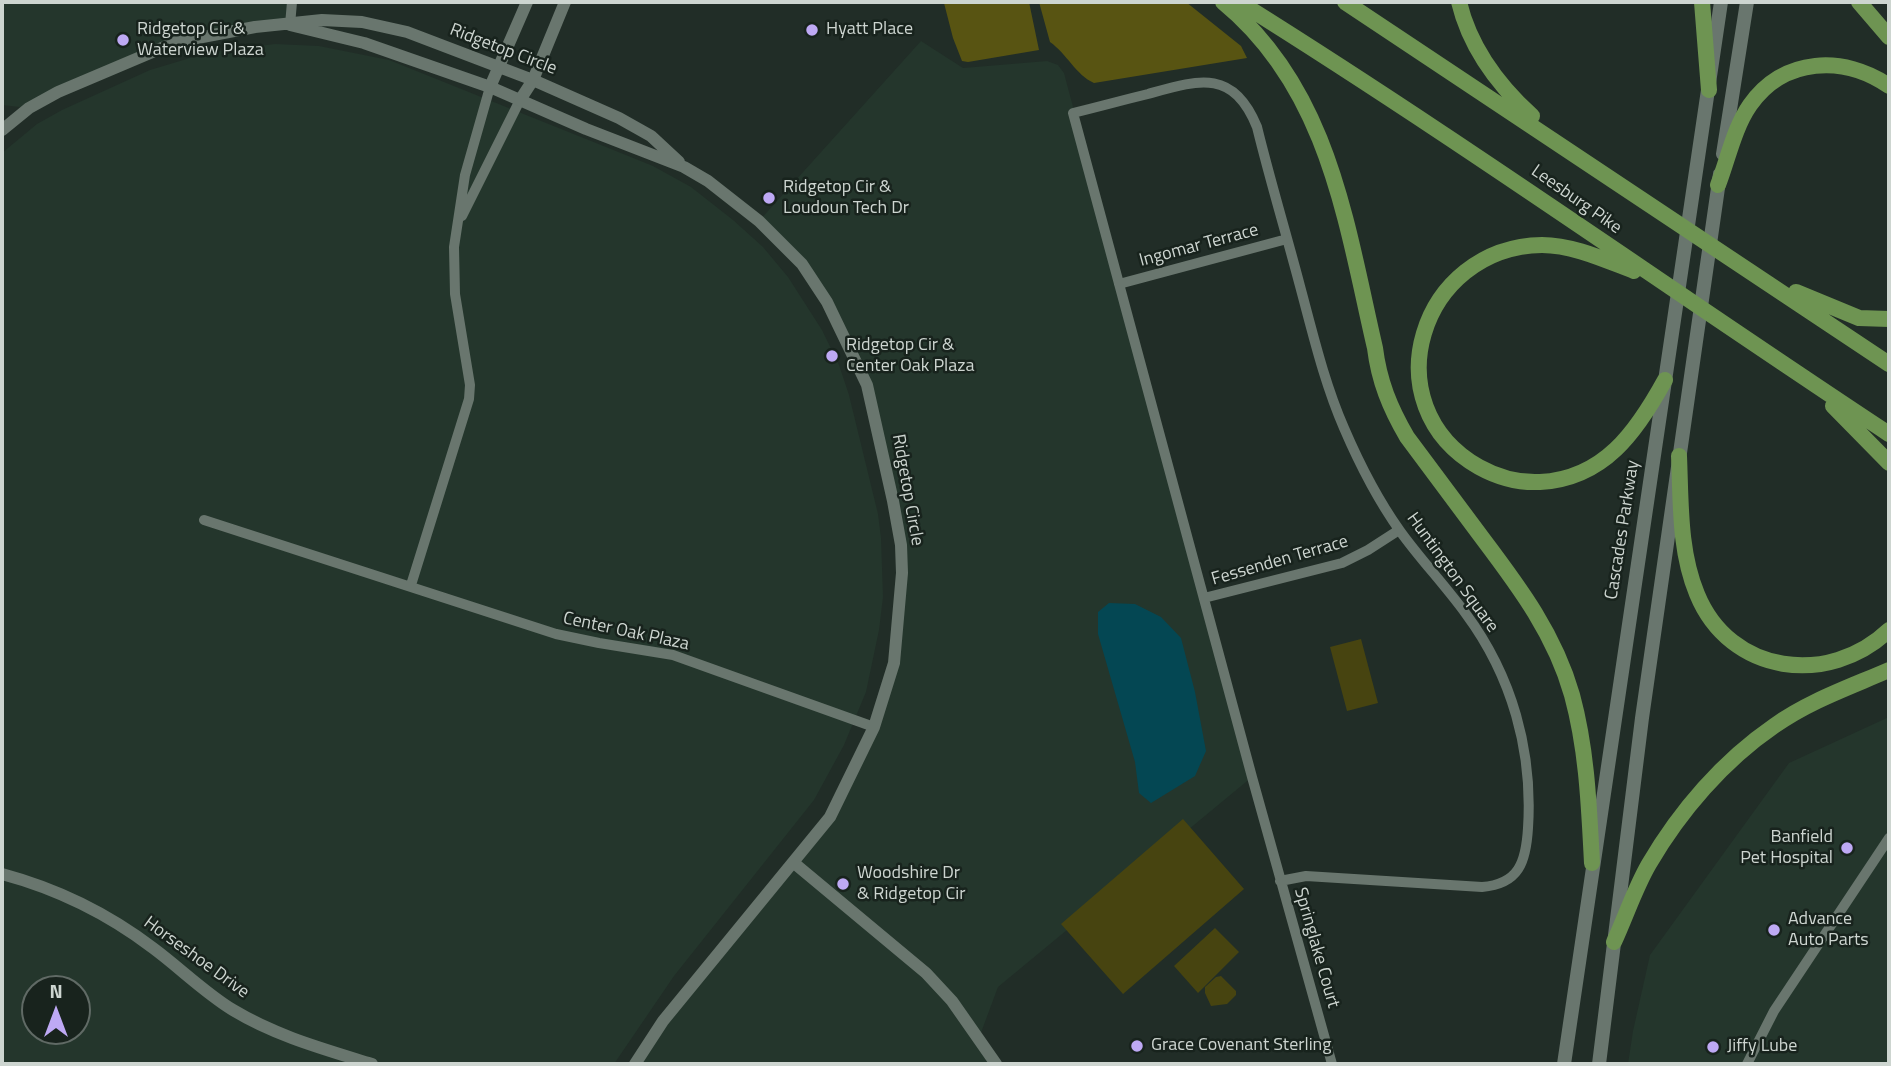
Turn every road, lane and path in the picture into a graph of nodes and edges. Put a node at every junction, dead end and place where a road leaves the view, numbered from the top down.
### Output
1 (292, 2) edge
2 (527, 2) edge
3 (565, 2) edge
4 (1223, 2) edge
5 (1239, 2) edge
6 (1345, 2) edge
7 (1459, 2) edge
8 (1702, 2) edge
9 (1721, 2) edge
10 (1747, 2) edge
11 (1858, 2) edge
12 (290, 24) junction
13 (1889, 37) edge
14 (499, 67) junction
15 (533, 80) junction
16 (1889, 86) edge
17 (490, 87) junction
18 (1709, 90) junction
19 (520, 100) junction
20 (2, 130) edge
21 (1582, 158) junction
22 (684, 167) junction
23 (1718, 185) junction
24 (459, 222) junction
25 (1287, 239) junction
26 (1754, 274) junction
27 (1662, 282) junction
28 (1119, 284) junction
29 (1889, 318) edge
30 (1889, 364) edge
31 (1665, 380) junction
32 (1810, 382) junction
33 (1889, 435) edge
34 (1679, 456) junction
35 (1889, 463) edge
36 (204, 520) dead end
37 (1399, 530) junction
38 (411, 585) junction
39 (1204, 598) junction
40 (1889, 631) edge
41 (1889, 670) edge
42 (874, 727) junction
43 (1889, 838) edge
44 (794, 863) junction
45 (1592, 863) junction
46 (2, 874) edge
47 (1280, 881) junction
48 (1615, 942) junction
49 (372, 1064) edge
50 (635, 1064) edge
51 (996, 1064) edge
52 (1332, 1064) edge
53 (1564, 1064) edge
54 (1599, 1064) edge
55 (1746, 1064) edge

1 - 12 street
2 - 14 street
3 - 15 street
4 - 45 highway
5 - 27 highway, Leesburg Pike
6 - 21 highway, Leesburg Pike
7 - 21 highway
8 - 18 highway
9 - 18 main road, Cascades Parkway
10 - 23 main road
11 - 13 highway
12 - 14 street, Ridgetop Circle
12 - 17 street, Ridgetop Circle
12 - 20 street, Ridgetop Circle
14 - 15 street, Ridgetop Circle
14 - 17 street
15 - 19 street
15 - 22 street, Ridgetop Circle
16 - 23 highway
17 - 19 street, Ridgetop Circle
17 - 24 street
18 - 31 main road, Cascades Parkway
19 - 22 street, Ridgetop Circle
19 - 24 street
21 - 26 highway, Leesburg Pike
22 - 42 street, Ridgetop Circle
23 - 34 main road
24 - 38 street
25 - 28 street, Ingomar Terrace
25 - 28 street, Huntington Square
25 - 37 street, Huntington Square
26 - 29 highway
26 - 30 highway, Leesburg Pike
27 - 31 highway
27 - 32 highway, Leesburg Pike
28 - 39 street, Huntington Square
31 - 45 main road, Cascades Parkway
32 - 33 highway, Leesburg Pike
32 - 35 highway
34 - 40 highway
34 - 48 main road
36 - 38 street, Center Oak Plaza
37 - 39 street, Fessenden Terrace
37 - 47 street, Huntington Square
38 - 42 street, Center Oak Plaza
39 - 47 street, Huntington Square
41 - 48 highway
42 - 44 street, Ridgetop Circle
43 - 55 street
44 - 50 street, Ridgetop Circle
44 - 51 street
45 - 53 main road, Cascades Parkway
46 - 49 street, Horseshoe Drive
47 - 52 street, Springlake Court
48 - 54 main road

